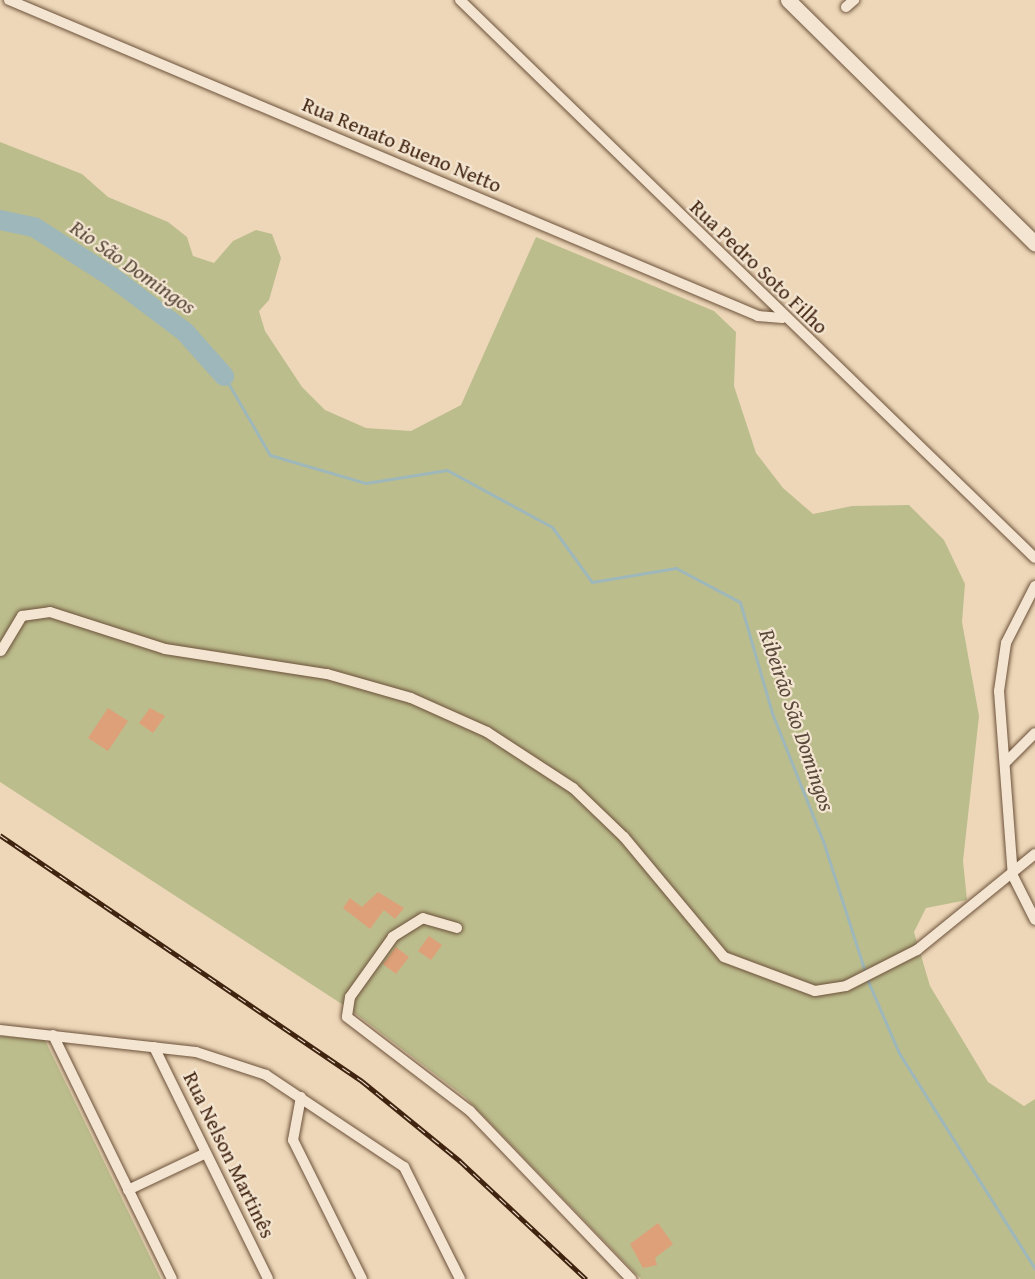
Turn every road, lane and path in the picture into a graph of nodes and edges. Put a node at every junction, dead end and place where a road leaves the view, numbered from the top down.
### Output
1 (10, 0) edge
2 (460, 0) edge
3 (788, 0) edge
4 (1035, 244) edge
5 (782, 318) junction
6 (1035, 558) edge
7 (1035, 586) edge
8 (1, 651) edge
9 (1035, 733) edge
10 (1005, 763) junction
11 (1035, 854) edge
12 (1013, 876) junction
13 (1035, 920) edge
14 (457, 928) dead end
15 (0, 1030) edge
16 (53, 1035) junction
17 (154, 1047) junction
18 (301, 1097) junction
19 (206, 1153) junction
20 (128, 1190) junction
21 (172, 1279) edge
22 (268, 1279) edge
23 (362, 1279) edge
24 (460, 1279) edge
25 (631, 1279) edge

1 - 5 street, Rua Renato Bueno Netto
2 - 5 street, Rua Pedro Soto Filho
3 - 4 main road
5 - 6 street, Rua Pedro Soto Filho
7 - 10 street
8 - 12 street
9 - 10 street
10 - 12 street
11 - 12 street
12 - 13 street
14 - 25 street
15 - 16 street
16 - 17 street
16 - 20 street
17 - 18 street
17 - 19 street, Rua Nelson Martinês
18 - 23 street
18 - 24 street
19 - 20 street
19 - 22 street, Rua Nelson Martinês
20 - 21 street

